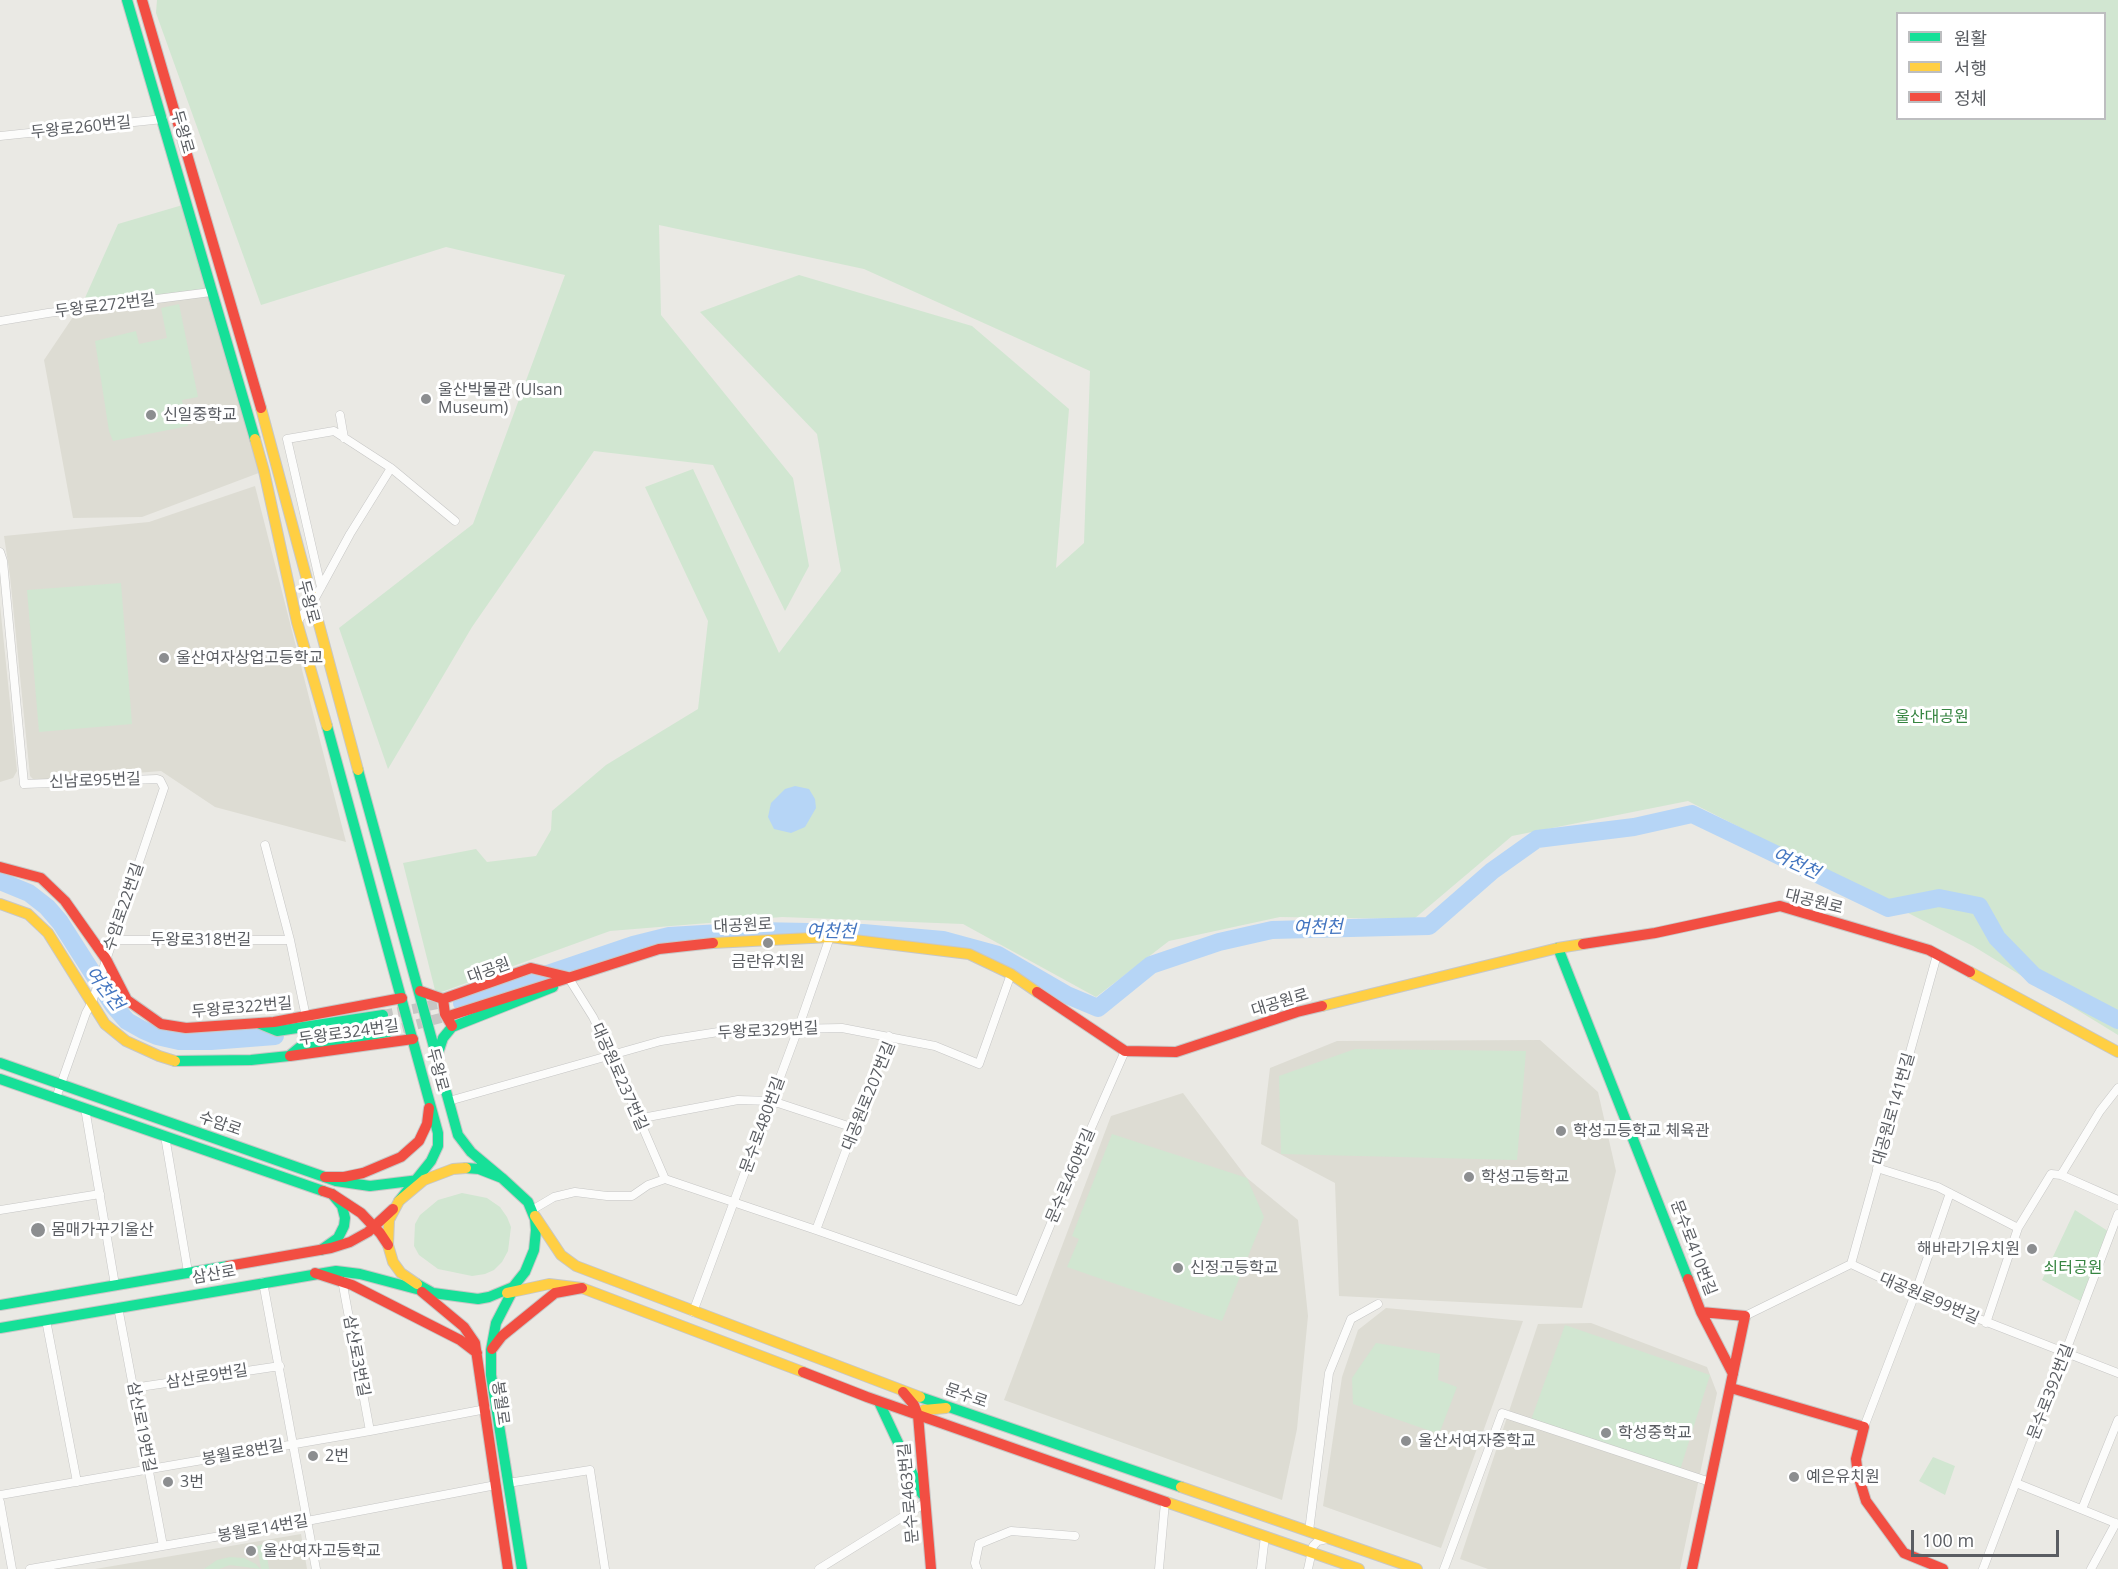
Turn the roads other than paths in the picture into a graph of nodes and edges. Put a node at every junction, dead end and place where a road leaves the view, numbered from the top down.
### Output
1 (127, 0) edge
2 (142, 0) edge
3 (163, 119) junction
4 (0, 136) edge
5 (211, 292) junction
6 (0, 321) edge
7 (340, 415) dead end
8 (344, 438) junction
9 (391, 468) junction
10 (455, 521) dead end
11 (0, 552) edge
12 (321, 587) junction
13 (315, 600) junction
14 (297, 622) junction
15 (163, 784) joint
16 (265, 845) dead end
17 (0, 867) edge
18 (0, 904) edge
19 (830, 937) junction
20 (113, 940) junction
21 (290, 940) junction
22 (1558, 948) junction
23 (1937, 955) junction
24 (106, 959) junction
25 (1011, 974) junction
26 (568, 977) junction
27 (420, 991) junction
28 (402, 998) junction
29 (446, 1000) junction
30 (92, 1002) junction
31 (383, 1014) tunnel mouth
32 (452, 1015) tunnel mouth
33 (306, 1017) junction
34 (260, 1024) junction
35 (452, 1027) junction
36 (798, 1029) junction
37 (388, 1032) tunnel mouth
38 (890, 1036) junction
39 (413, 1039) junction
40 (1125, 1051) junction
41 (2118, 1052) edge
42 (289, 1056) junction
43 (437, 1056) junction
44 (612, 1056) junction
45 (0, 1063) edge
46 (0, 1079) edge
47 (61, 1085) junction
48 (2118, 1088) edge
49 (56, 1098) junction
50 (429, 1101) junction
51 (449, 1101) junction
52 (772, 1101) junction
53 (85, 1108) junction
54 (637, 1119) junction
55 (855, 1128) junction
56 (165, 1136) junction
57 (1877, 1168) junction
58 (2061, 1175) junction
59 (434, 1176) junction
60 (325, 1177) junction
61 (502, 1178) junction
62 (665, 1179) junction
63 (416, 1180) junction
64 (1950, 1193) junction
65 (99, 1194) junction
66 (332, 1194) junction
67 (2118, 1200) edge
68 (399, 1201) junction
69 (734, 1202) junction
70 (0, 1210) edge
71 (532, 1210) junction
72 (2118, 1214) edge
73 (375, 1227) junction
74 (2018, 1228) junction
75 (816, 1230) junction
76 (387, 1245) junction
77 (321, 1250) junction
78 (1851, 1264) junction
79 (188, 1272) junction
80 (315, 1273) junction
81 (401, 1273) junction
82 (342, 1280) junction
83 (263, 1282) junction
84 (518, 1282) junction
85 (115, 1285) junction
86 (582, 1288) junction
87 (418, 1289) junction
88 (512, 1292) junction
89 (433, 1293) junction
90 (1914, 1294) junction
91 (489, 1297) junction
92 (1378, 1304) dead end
93 (0, 1305) edge
94 (118, 1307) junction
95 (693, 1312) junction
96 (1701, 1312) junction
97 (1745, 1316) junction
98 (46, 1320) junction
99 (1986, 1323) junction
100 (0, 1328) edge
101 (491, 1350) junction
102 (477, 1353) junction
103 (2067, 1353) junction
104 (280, 1366) junction
105 (2118, 1373) edge
106 (1733, 1374) junction
107 (133, 1388) junction
108 (1731, 1388) junction
109 (900, 1389) junction
110 (488, 1391) junction
111 (879, 1402) junction
112 (486, 1409) junction
113 (960, 1411) junction
114 (918, 1415) junction
115 (2118, 1420) edge
116 (1004, 1425) junction
117 (1864, 1427) junction
118 (370, 1431) junction
119 (998, 1443) junction
120 (294, 1444) junction
121 (150, 1469) junction
122 (77, 1482) junction
123 (1710, 1482) junction
124 (508, 1483) junction
125 (2016, 1483) junction
126 (496, 1485) junction
127 (0, 1495) edge
128 (0, 1502) edge
129 (1166, 1502) junction
130 (925, 1503) junction
131 (1235, 1506) junction
132 (2082, 1509) junction
133 (307, 1521) junction
134 (1228, 1523) junction
135 (2117, 1523) edge
136 (1309, 1532) junction
137 (1075, 1536) dead end
138 (1265, 1536) junction
139 (1332, 1540) junction
140 (163, 1546) junction
141 (1311, 1552) junction
142 (1695, 1568) edge
143 (12, 1569) edge
144 (30, 1569) edge
145 (316, 1569) edge
146 (508, 1569) edge
147 (522, 1569) edge
148 (605, 1569) edge
149 (819, 1569) edge
150 (931, 1569) edge
151 (977, 1569) edge
152 (1159, 1569) edge
153 (1261, 1569) edge
154 (1308, 1569) edge
155 (1359, 1569) edge
156 (1417, 1569) edge
157 (1443, 1569) edge
158 (1943, 1569) edge
159 (1983, 1569) edge
160 (2091, 1569) edge

1 - 3 main road, 두왕로
2 - 13 main road
3 - 4 street, 두왕로260번길
3 - 5 main road, 두왕로
5 - 6 street, 두왕로272번길
5 - 14 main road, 두왕로
7 - 8 street
8 - 9 street
8 - 12 street
9 - 10 street
9 - 12 street
11 - 15 street, 신남로95번길
12 - 13 street
13 - 14 street
13 - 27 main road
14 - 28 main road, 두왕로
15 - 20 street, 수암로22번길
16 - 21 street, 두왕로322번길
17 - 24 main road, 두왕로322번길
18 - 30 main road, 두왕로324번길
19 - 25 main road, 대공원로
19 - 26 main road, 대공원로
19 - 36 street, 문수로480번길
20 - 21 street, 두왕로318번길
20 - 24 street, 수암로22번길
21 - 33 street, 두왕로322번길
22 - 23 main road, 대공원로
22 - 40 main road, 대공원로
22 - 96 main road, 문수로410번길
23 - 41 main road, 대공원로
23 - 57 street, 대공원로141번길
24 - 30 street, 수암로22번길
24 - 34 main road, 두왕로322번길
25 - 38 street, 대공원로207번길
25 - 40 main road, 대공원로
26 - 29 main road
26 - 32 main road, 대공원로
26 - 35 main road
26 - 44 street, 대공원로237번길
27 - 29 main road
27 - 43 main road
28 - 33 main road, 두왕로322번길
28 - 39 main road, 두왕로
29 - 35 main road
30 - 42 main road, 두왕로324번길
30 - 47 street, 수암로22번길
31 - 34 main road
33 - 34 main road, 두왕로322번길
35 - 43 main road
36 - 38 street, 두왕로329번길
36 - 44 street, 두왕로329번길
36 - 52 street, 문수로480번길
37 - 42 main road, 두왕로324번길
38 - 55 street, 대공원로207번길
39 - 42 main road, 두왕로324번길
39 - 50 main road, 두왕로
40 - 75 street, 문수로460번길
43 - 51 main road
44 - 51 street, 두왕로329번길
44 - 54 street, 대공원로237번길
45 - 47 main road, 수암로
46 - 49 main road, 수암로
47 - 49 street, 수암로22번길
47 - 60 main road, 수암로
48 - 58 street
49 - 53 main road, 수암로
50 - 60 main road
50 - 63 main road, 두왕로
51 - 61 main road
52 - 54 street
52 - 55 street
52 - 69 street, 문수로480번길
53 - 56 main road, 수암로
53 - 65 street
54 - 62 street, 대공원로237번길
55 - 75 street, 대공원로207번길
56 - 66 main road, 수암로
56 - 79 street
57 - 64 street
57 - 78 street, 대공원로141번길
58 - 67 street
58 - 74 street
59 - 61 main road
59 - 63 main road, 수암로
59 - 68 main road
60 - 63 main road, 수암로
61 - 71 main road
62 - 69 street
62 - 71 street
63 - 68 main road, 두왕로
64 - 74 street
64 - 90 street
65 - 70 street
65 - 85 street
66 - 73 main road, 수암로
66 - 77 main road
68 - 73 main road, 삼산로
68 - 76 main road
69 - 75 street
69 - 95 street, 문수로480번길
71 - 84 main road
71 - 95 main road, 문수로
72 - 103 street, 문수로392번길
73 - 76 main road, 수암로
73 - 77 main road, 삼산로
74 - 99 street
76 - 81 main road
77 - 79 main road, 삼산로
78 - 90 street, 대공원로99번길
78 - 97 street
79 - 85 main road, 삼산로
80 - 82 main road
80 - 83 main road, 삼산로
80 - 87 main road, 삼산로
81 - 87 main road, 봉월로
81 - 89 main road
82 - 102 main road
82 - 118 street, 삼산로3번길
83 - 94 main road, 삼산로
83 - 104 street
84 - 88 main road, 봉월로
84 - 91 main road
85 - 93 main road, 삼산로
86 - 88 main road, 문수로
86 - 101 main road
86 - 111 main road, 문수로
87 - 89 main road, 삼산로
87 - 102 main road, 봉월로
88 - 91 main road, 문수로
88 - 101 main road, 봉월로
89 - 91 main road
90 - 99 street, 대공원로99번길
90 - 117 street
92 - 136 street
94 - 98 main road, 삼산로
94 - 107 street, 삼산로19번길
95 - 109 main road, 문수로
96 - 97 main road, 문수로410번길
96 - 106 main road
97 - 106 main road
98 - 100 main road, 삼산로
98 - 122 street
99 - 103 street, 대공원로99번길
101 - 110 main road, 봉월로
102 - 110 main road, 봉월로
103 - 105 street, 대공원로99번길
103 - 125 street, 문수로392번길
104 - 107 street, 삼산로9번길
104 - 120 street
106 - 108 main road
107 - 121 street, 삼산로19번길
108 - 117 main road
108 - 123 main road
109 - 113 main road, 문수로
109 - 114 main road
110 - 112 main road, 봉월로
110 - 124 main road
111 - 114 main road, 문수로
111 - 130 main road
112 - 118 street, 봉월로8번길
112 - 126 main road, 봉월로
113 - 114 main road
113 - 116 main road, 문수로
114 - 119 main road, 문수로
114 - 130 main road, 문수로463번길
115 - 132 street
116 - 119 main road
116 - 131 main road, 문수로
117 - 158 main road
118 - 120 street, 봉월로8번길
119 - 129 main road, 문수로
120 - 121 street, 봉월로8번길
120 - 133 street
121 - 122 street, 봉월로8번길
121 - 140 street, 삼산로19번길
122 - 127 street, 봉월로8번길
123 - 142 main road
123 - 157 street
124 - 147 main road
124 - 148 street
125 - 132 street
125 - 159 street, 문수로392번길
126 - 133 street, 봉월로14번길
126 - 146 main road, 봉월로
128 - 143 street
129 - 134 main road, 문수로
129 - 152 street
130 - 149 street
130 - 150 main road, 문수로463번길
131 - 134 main road
131 - 136 main road, 문수로
132 - 135 street
133 - 140 street, 봉월로14번길
133 - 145 street
134 - 138 main road, 문수로
135 - 160 street
136 - 139 main road, 문수로
137 - 151 street
138 - 141 main road, 문수로
138 - 153 street
139 - 141 street
139 - 156 main road, 문수로
140 - 144 street, 봉월로14번길
141 - 154 street
141 - 155 main road, 문수로

